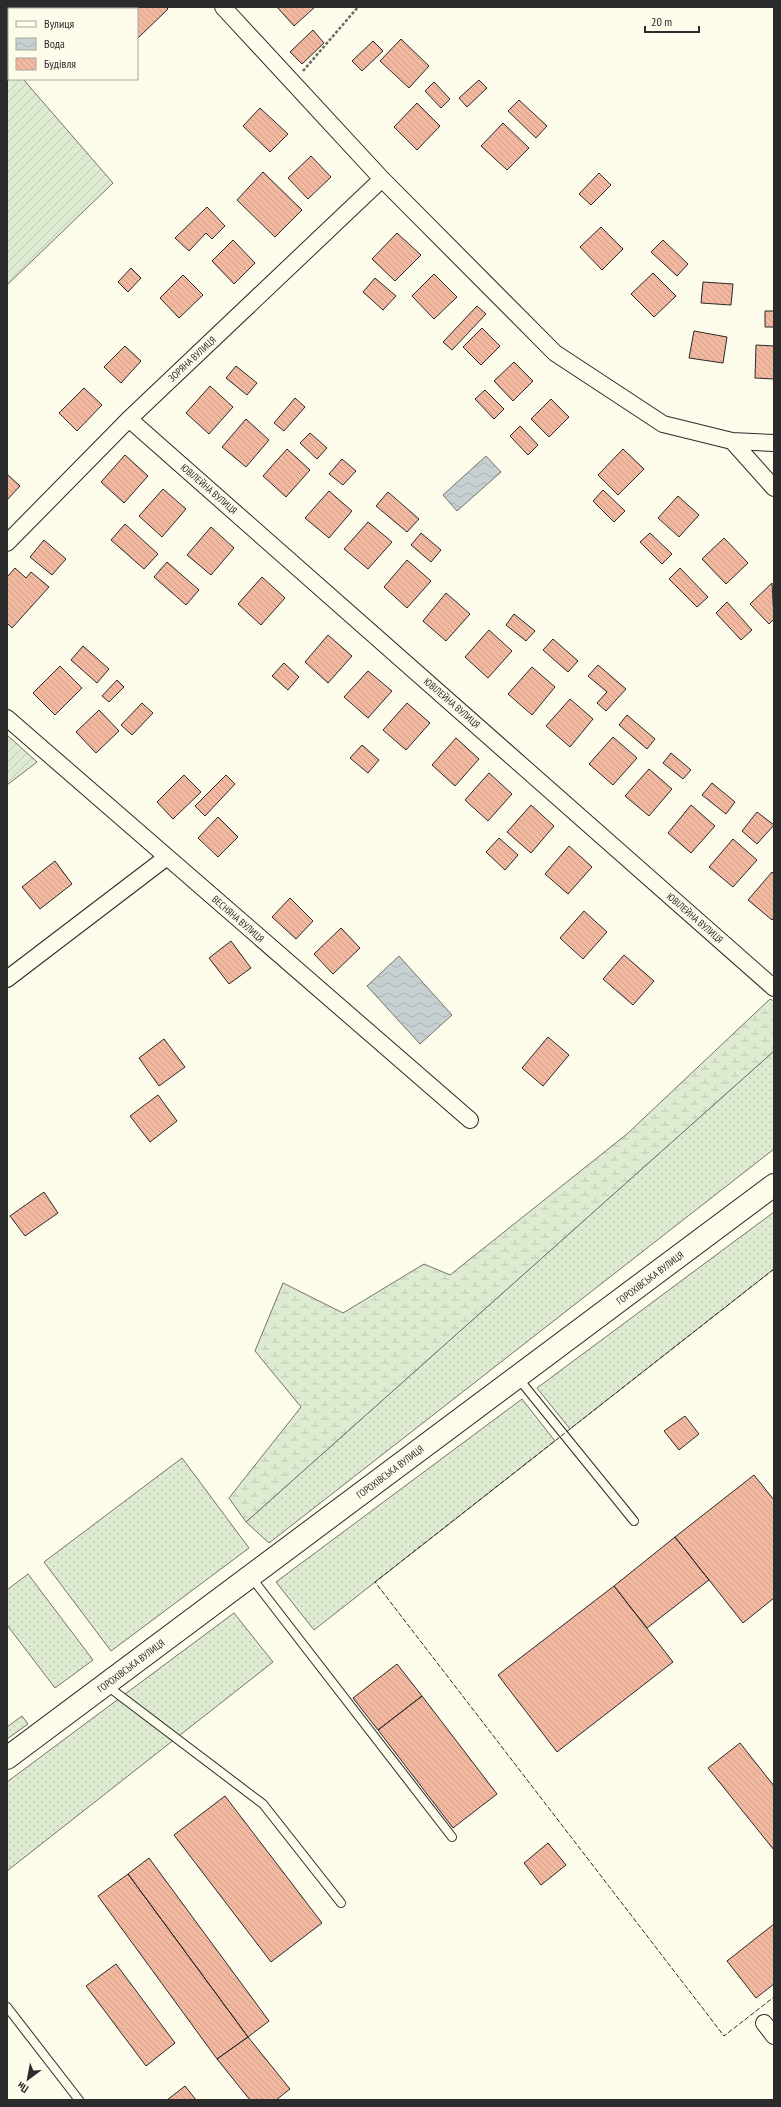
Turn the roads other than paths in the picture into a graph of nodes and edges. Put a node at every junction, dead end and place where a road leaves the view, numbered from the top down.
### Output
1 (223, 7) edge
2 (382, 180) junction
3 (129, 419) junction
4 (732, 441) junction
5 (774, 443) edge
6 (774, 488) edge
7 (7, 543) edge
8 (7, 718) edge
9 (167, 857) junction
10 (7, 979) edge
11 (774, 988) edge
12 (470, 1120) dead end
13 (774, 1185) edge
14 (517, 1377) junction
15 (634, 1521) dead end
16 (250, 1577) junction
17 (106, 1685) junction
18 (7, 1758) edge
19 (452, 1837) dead end
20 (340, 1903) dead end
21 (7, 2007) edge
22 (764, 2023) dead end
23 (774, 2036) edge
24 (79, 2100) edge

1 - 2 street
2 - 3 street, ЗОРЯНА ВУЛИЦЯ
2 - 4 street
3 - 7 street, ЗОРЯНА ВУЛИЦЯ
3 - 11 street, ЮВІЛЕЙНА ВУЛИЦЯ
4 - 5 street
4 - 6 street
8 - 9 street, ВЕСНЯНА ВУЛИЦЯ
9 - 10 street
9 - 12 street, ВЕСНЯНА ВУЛИЦЯ
13 - 14 main road, ГОРОХІВСЬКА ВУЛИЦЯ
14 - 15 lane
14 - 16 main road, ГОРОХІВСЬКА ВУЛИЦЯ
16 - 17 main road, ГОРОХІВСЬКА ВУЛИЦЯ
16 - 19 lane
17 - 18 main road, ГОРОХІВСЬКА ВУЛИЦЯ
17 - 20 lane
21 - 24 lane
22 - 23 street

